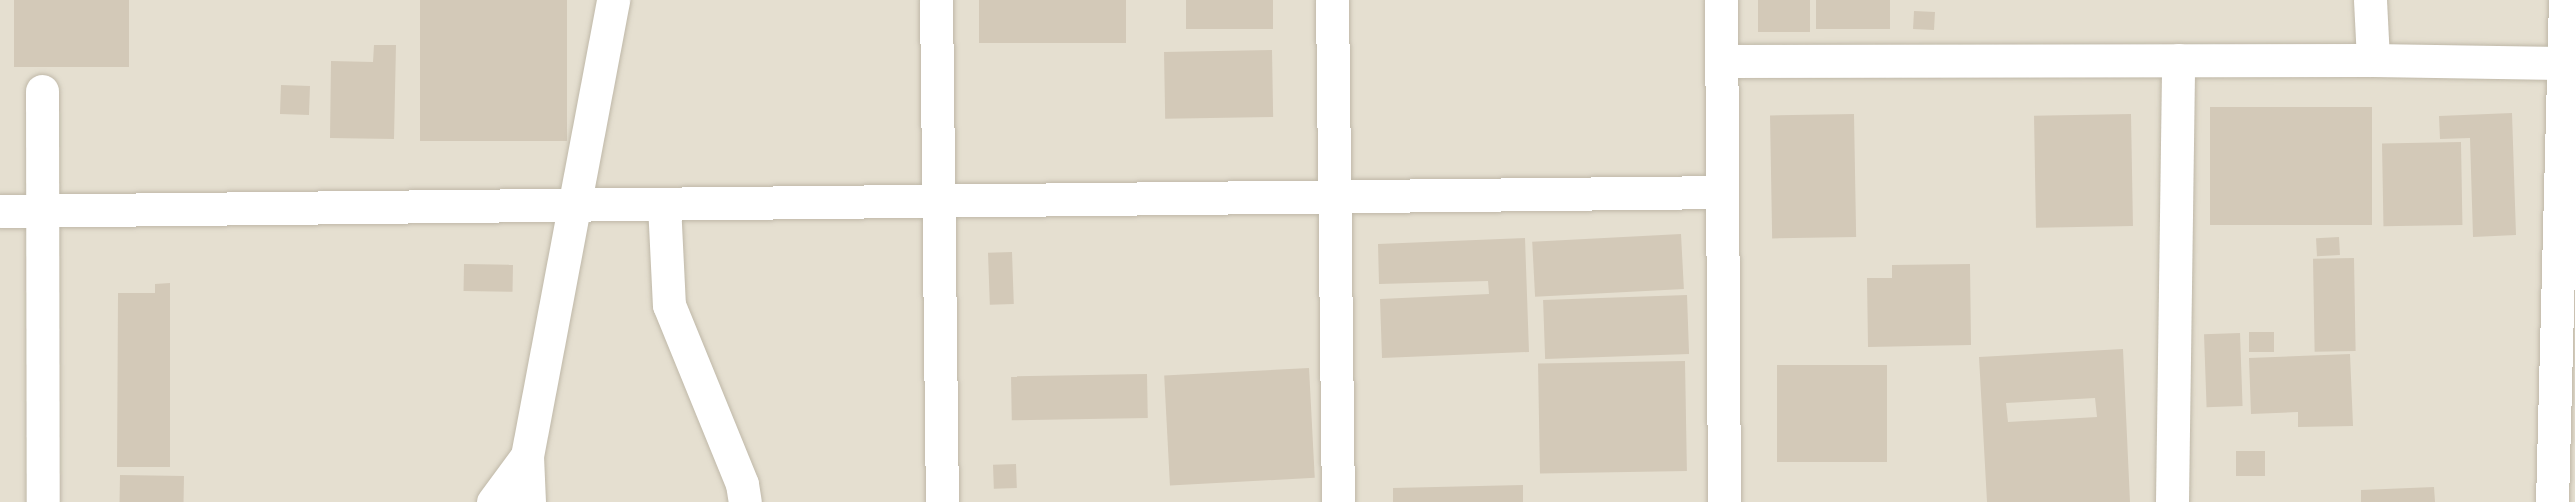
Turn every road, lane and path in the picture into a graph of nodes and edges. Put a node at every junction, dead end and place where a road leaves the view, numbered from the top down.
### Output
1 (613, 0) edge
2 (936, 0) edge
3 (1332, 0) edge
4 (1721, 0) edge
5 (2370, 0) edge
6 (2565, 0) edge
7 (2178, 60) junction
8 (2373, 60) junction
9 (1721, 61) junction
10 (2569, 63) edge
11 (42, 91) dead end
12 (1722, 192) junction
13 (1335, 196) junction
14 (939, 201) junction
15 (576, 204) junction
16 (664, 204) junction
17 (42, 210) junction
18 (0, 211) edge
19 (527, 456) junction
20 (43, 502) edge
21 (493, 502) edge
22 (529, 502) edge
23 (745, 502) edge
24 (942, 502) edge
25 (1338, 502) edge
26 (1724, 502) edge
27 (2172, 502) edge
28 (2552, 502) edge

1 - 15 street
2 - 14 street
3 - 13 street
4 - 9 street
5 - 8 street
6 - 10 street
7 - 8 street
7 - 9 street
7 - 27 street
8 - 10 street
9 - 12 street
10 - 28 street
11 - 17 street
12 - 13 street
12 - 26 street
13 - 14 street
13 - 25 street
14 - 16 street
14 - 24 street
15 - 16 street
15 - 17 street
15 - 19 street
16 - 23 street
17 - 18 street
17 - 20 street
19 - 21 street
19 - 22 street

